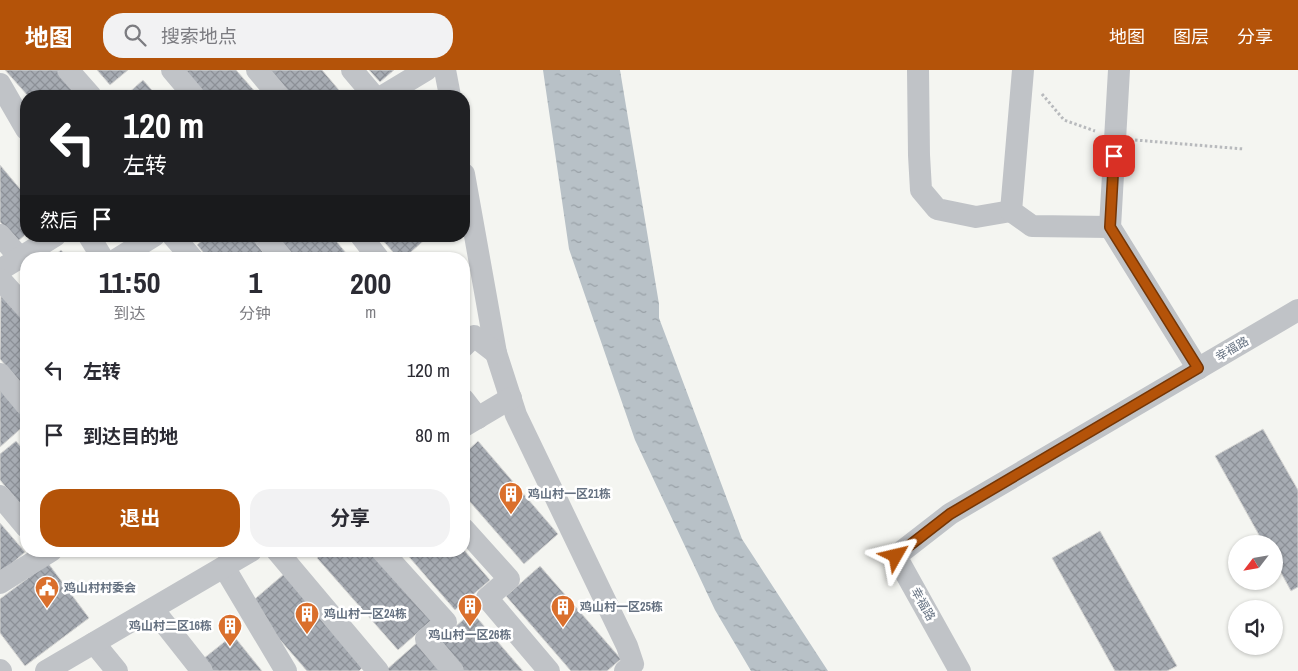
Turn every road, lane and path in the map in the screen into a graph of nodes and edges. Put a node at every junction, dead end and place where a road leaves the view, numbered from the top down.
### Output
1 (68, 70) edge
2 (172, 70) edge
3 (257, 70) edge
4 (352, 70) edge
5 (426, 70) edge
6 (445, 70) edge
7 (918, 70) edge
8 (1023, 70) edge
9 (1119, 70) edge
10 (0, 84) edge
11 (86, 90) edge
12 (189, 90) edge
13 (274, 90) edge
14 (369, 90) edge
15 (393, 90) edge
16 (449, 90) edge
17 (20, 119) edge
18 (470, 208) edge
19 (1011, 211) junction
20 (1110, 227) junction
21 (0, 235) edge
22 (45, 242) edge
23 (144, 242) edge
24 (178, 242) edge
25 (269, 242) edge
26 (366, 242) edge
27 (30, 252) edge
28 (128, 252) edge
29 (187, 252) edge
30 (277, 252) edge
31 (374, 252) edge
32 (20, 258) joint
33 (0, 270) edge
34 (0, 280) edge
35 (20, 302) edge
36 (1298, 310) edge
37 (470, 340) edge
38 (496, 353) junction
39 (1198, 368) junction
40 (0, 374) edge
41 (20, 398) edge
42 (511, 398) junction
43 (471, 422) edge
44 (0, 496) edge
45 (20, 520) edge
46 (470, 535) edge
47 (40, 557) edge
48 (241, 557) edge
49 (282, 557) edge
50 (387, 557) edge
51 (224, 567) junction
52 (0, 583) edge
53 (153, 609) junction
54 (94, 643) junction
55 (46, 671) edge
56 (117, 671) edge
57 (202, 671) edge
58 (286, 671) edge
59 (378, 671) edge
60 (453, 671) edge
61 (549, 671) edge
62 (625, 671) edge
63 (960, 671) edge

1 - 11 street
2 - 12 street
3 - 13 street
4 - 14 street
5 - 15 street
6 - 16 street
7 - 19 street
8 - 19 street
9 - 20 street
10 - 17 street
18 - 38 street
19 - 20 street
20 - 39 street
21 - 32 street
22 - 27 street
23 - 28 street
24 - 29 street
25 - 30 street
26 - 31 street
32 - 33 street
34 - 35 street
36 - 39 street, 幸福路
37 - 38 street
38 - 42 street
39 - 63 street, 幸福路
40 - 41 street
42 - 43 street
42 - 62 street
44 - 45 street
46 - 61 street
47 - 52 street
48 - 51 street
49 - 59 street
50 - 60 street
51 - 53 street
51 - 58 street
53 - 54 street
53 - 57 street
54 - 55 street
54 - 56 street

